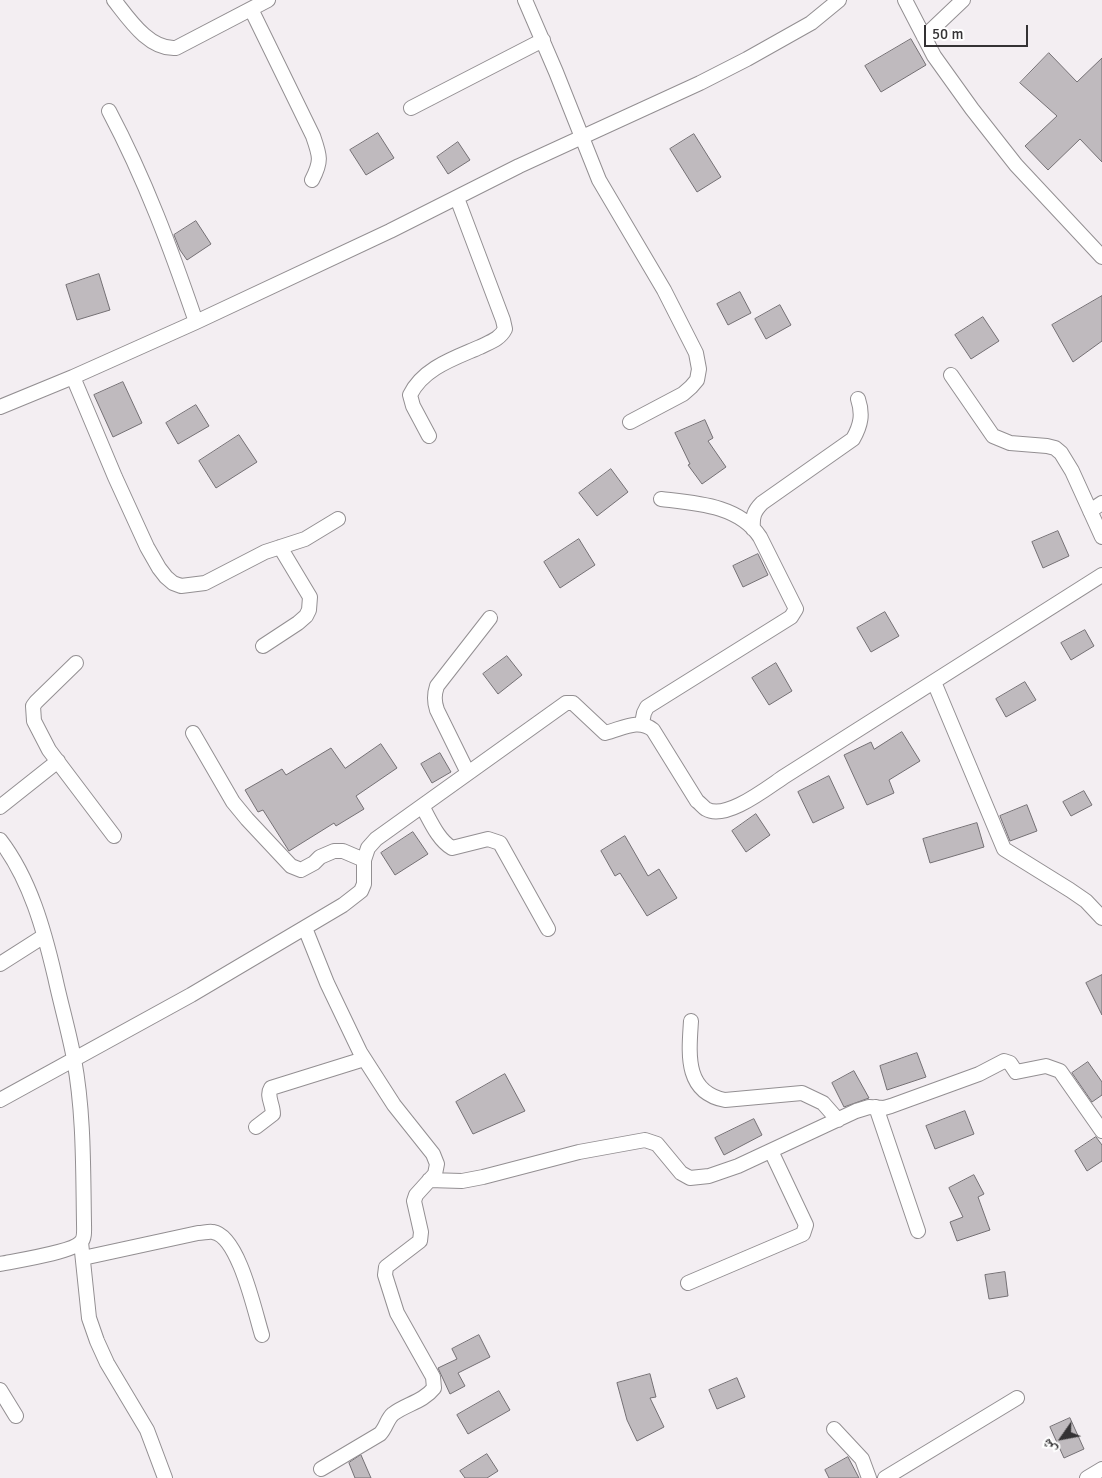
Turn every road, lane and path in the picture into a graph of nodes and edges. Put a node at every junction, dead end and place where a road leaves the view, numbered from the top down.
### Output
1 (114, 0) edge
2 (268, 0) edge
3 (526, 0) edge
4 (839, 0) edge
5 (905, 0) edge
6 (962, 0) edge
7 (251, 9) junction
8 (924, 37) junction
9 (543, 40) junction
10 (410, 108) dead end
11 (109, 111) dead end
12 (582, 137) junction
13 (312, 180) dead end
14 (457, 198) junction
15 (1102, 257) edge
16 (196, 322) junction
17 (951, 376) dead end
18 (73, 377) junction
19 (858, 399) dead end
20 (0, 407) edge
21 (630, 422) dead end
22 (429, 436) dead end
23 (661, 499) dead end
24 (1096, 507) edge
25 (338, 519) dead end
26 (753, 528) junction
27 (1102, 537) edge
28 (280, 547) junction
29 (1102, 575) edge
30 (490, 618) dead end
31 (263, 646) dead end
32 (76, 663) dead end
33 (934, 682) junction
34 (642, 723) junction
35 (193, 732) dead end
36 (58, 761) junction
37 (468, 773) junction
38 (422, 806) junction
39 (0, 807) edge
40 (114, 836) dead end
41 (0, 840) edge
42 (364, 860) junction
43 (1102, 918) edge
44 (305, 928) junction
45 (548, 929) dead end
46 (44, 936) junction
47 (0, 964) edge
48 (691, 1021) dead end
49 (364, 1059) junction
50 (74, 1060) junction
51 (0, 1100) edge
52 (876, 1107) junction
53 (838, 1120) junction
54 (256, 1127) dead end
55 (1102, 1131) edge
56 (771, 1150) junction
57 (429, 1180) junction
58 (918, 1231) dead end
59 (81, 1242) junction
60 (83, 1258) junction
61 (0, 1264) edge
62 (688, 1284) dead end
63 (262, 1336) dead end
64 (0, 1390) edge
65 (1017, 1398) dead end
66 (16, 1416) dead end
67 (834, 1429) dead end
68 (322, 1469) dead end
69 (1102, 1469) edge
70 (165, 1478) edge
71 (869, 1478) edge
72 (884, 1478) edge
73 (1087, 1478) edge

1 - 7 street
2 - 7 street
3 - 9 street
4 - 12 street
5 - 8 street
6 - 8 street
7 - 13 street
8 - 15 street
9 - 10 street
9 - 12 street
11 - 16 street
12 - 14 street
12 - 21 street
14 - 16 street
14 - 22 street
16 - 18 street
17 - 24 street
18 - 20 street
18 - 28 street
19 - 26 street
23 - 26 street
24 - 27 street
25 - 28 street
26 - 34 street
28 - 31 street
29 - 33 street
30 - 37 street
32 - 36 street
33 - 34 street
33 - 43 street
34 - 37 street
35 - 42 street
36 - 39 street
36 - 40 street
37 - 38 street
38 - 42 street
38 - 45 street
41 - 46 street
42 - 44 street
44 - 49 street
44 - 50 street
46 - 47 street
46 - 50 street
48 - 53 street
49 - 54 street
49 - 57 street
50 - 51 street
50 - 59 street
52 - 53 street
52 - 55 street
52 - 58 street
53 - 56 street
56 - 57 street
56 - 62 street
57 - 68 street
59 - 60 street
59 - 61 street
60 - 63 street
60 - 70 street
64 - 66 street
65 - 72 street
67 - 71 street
69 - 73 street

